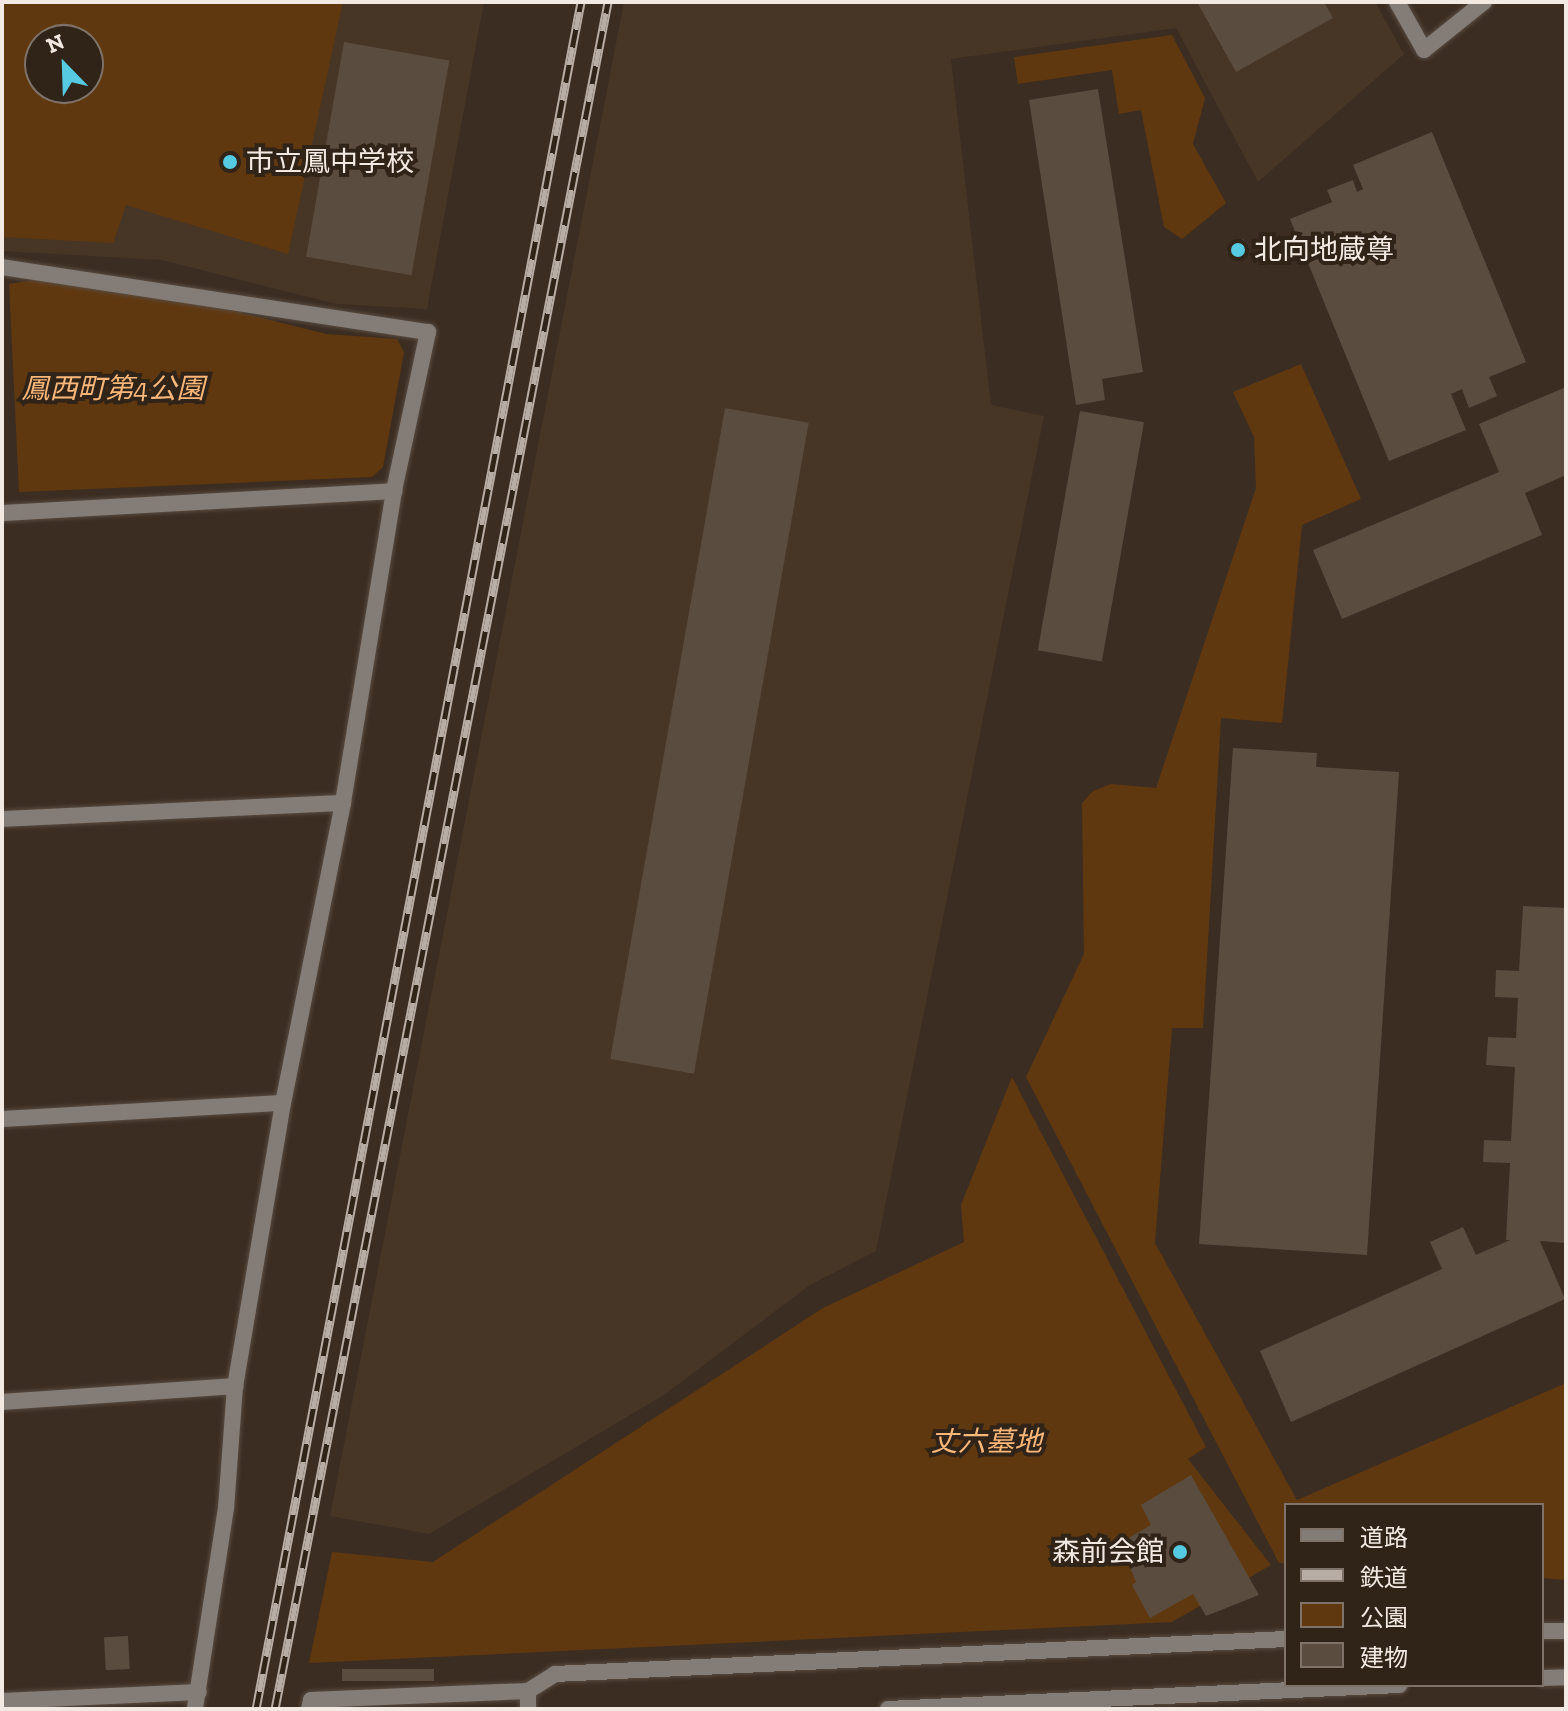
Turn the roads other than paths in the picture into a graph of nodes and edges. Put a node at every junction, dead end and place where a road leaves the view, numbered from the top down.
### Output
1 (1397, 2) edge
2 (1484, 2) edge
3 (2, 267) edge
4 (394, 491) junction
5 (2, 513) edge
6 (343, 803) junction
7 (2, 819) edge
8 (283, 1103) junction
9 (2, 1119) edge
10 (235, 1386) junction
11 (2, 1402) edge
12 (1544, 1631) edge
13 (1566, 1631) edge
14 (1284, 1639) edge
15 (1356, 1687) edge
16 (528, 1691) junction
17 (2, 1701) edge
18 (197, 1701) edge
19 (310, 1705) edge
20 (528, 1709) edge
21 (888, 1709) edge

1 - 2 street
3 - 4 street
4 - 5 street
4 - 6 street
6 - 7 street
6 - 8 street
8 - 9 street
8 - 10 street
10 - 11 street
10 - 18 street
12 - 13 street
14 - 16 street
15 - 21 street
16 - 19 street
16 - 20 street
17 - 18 street

